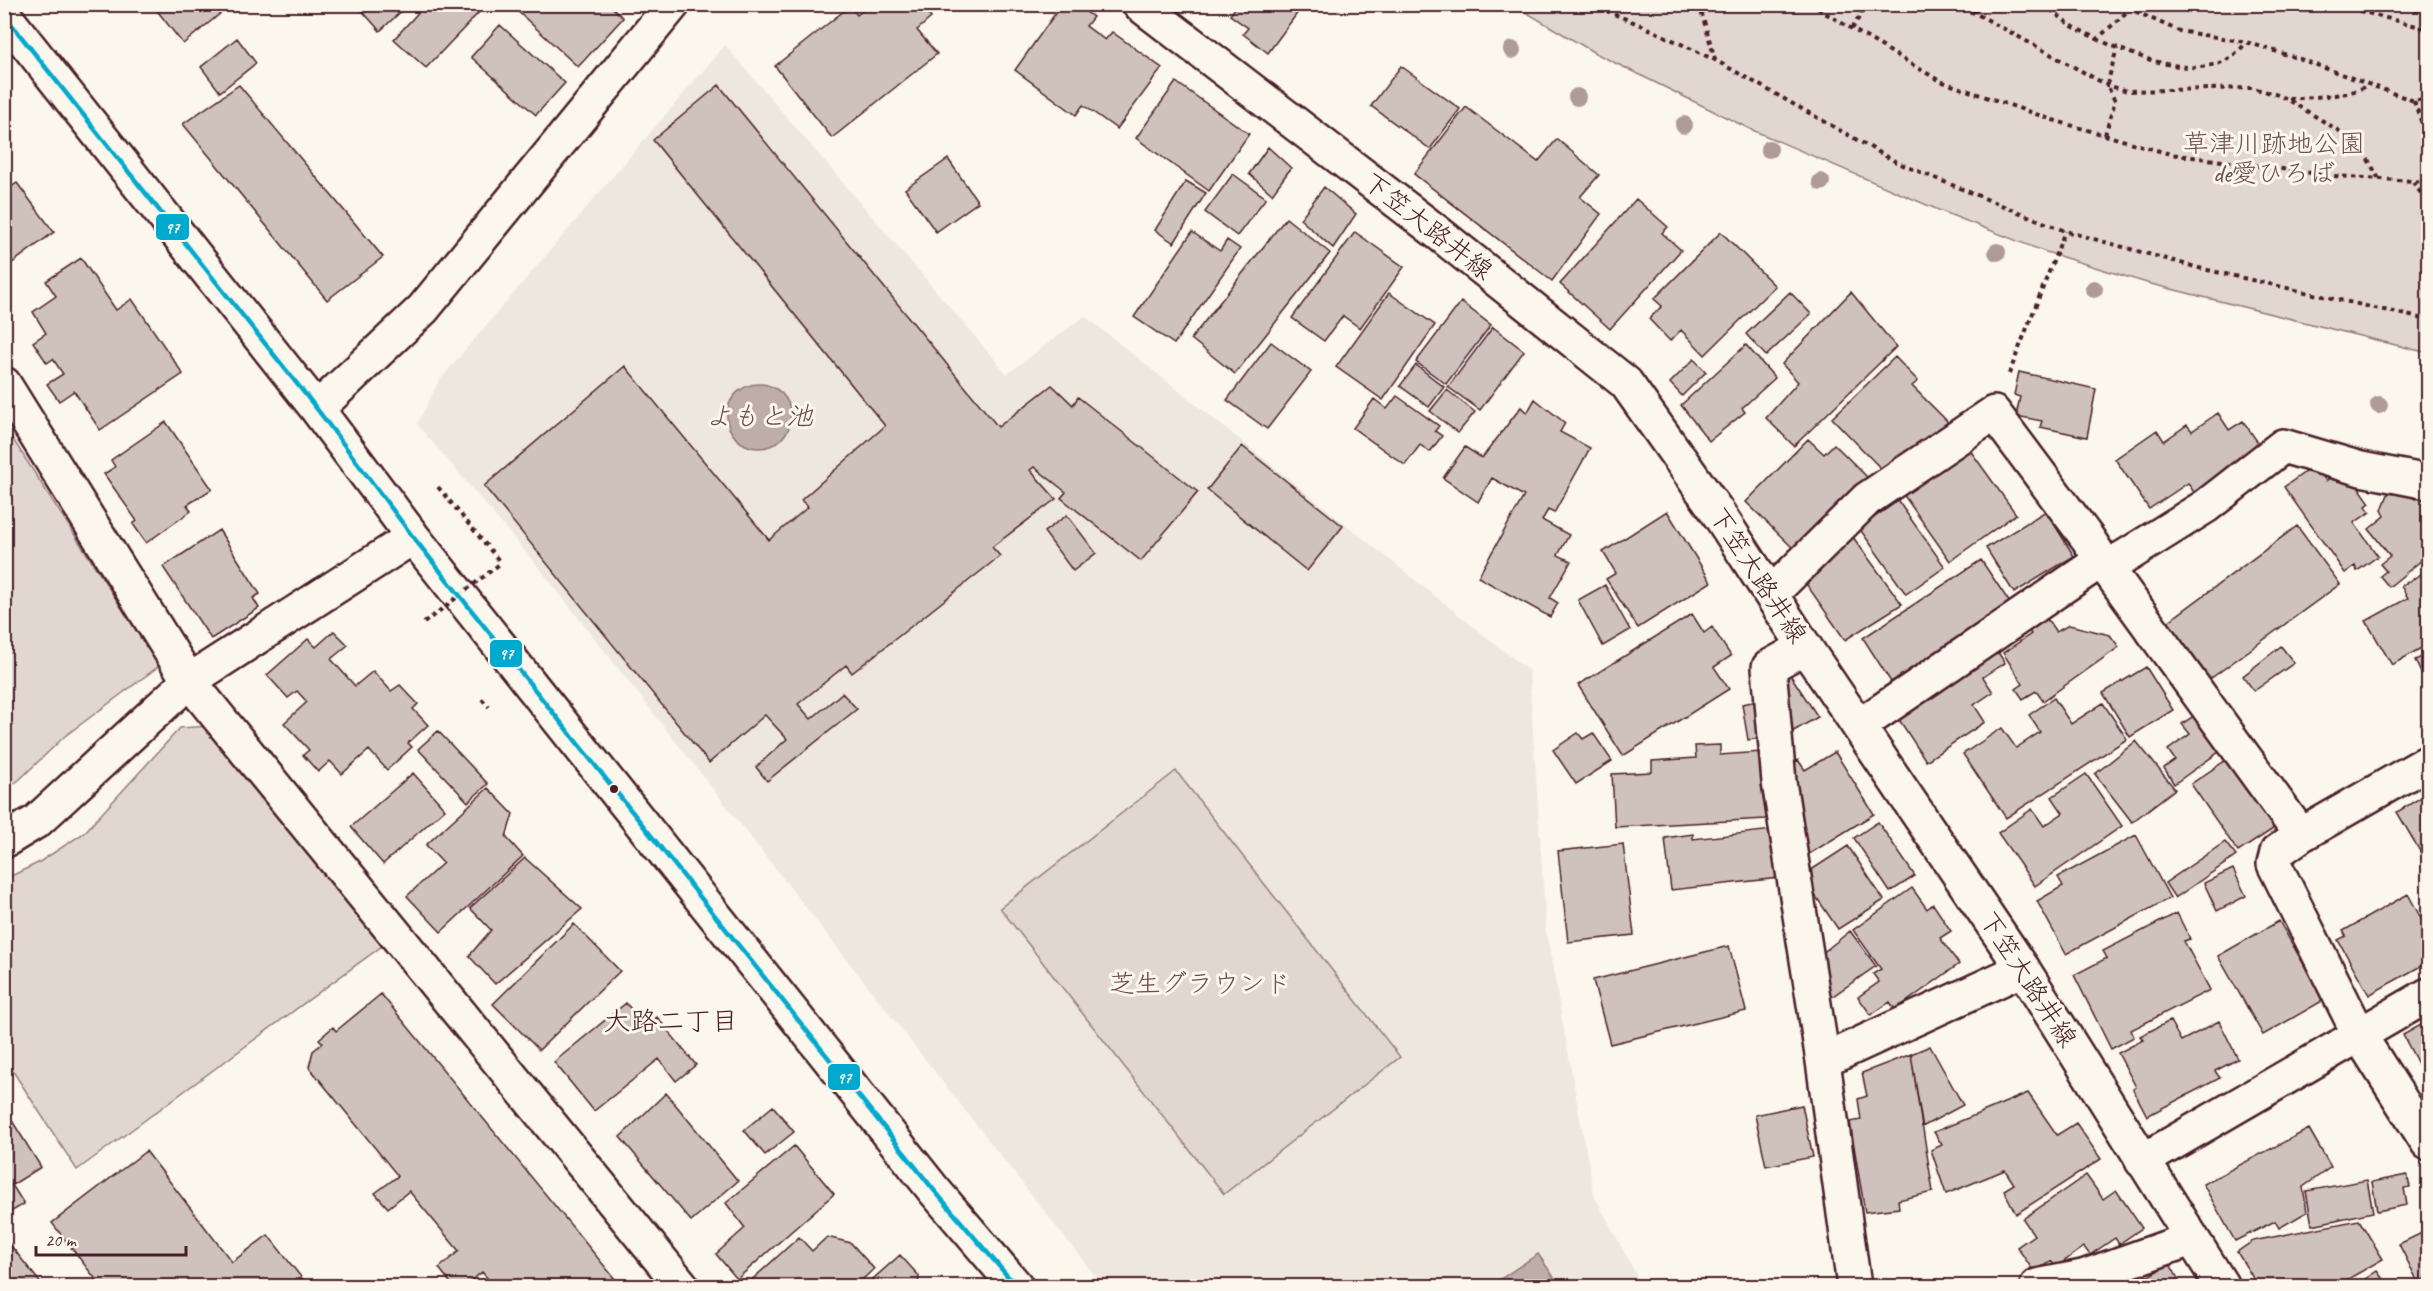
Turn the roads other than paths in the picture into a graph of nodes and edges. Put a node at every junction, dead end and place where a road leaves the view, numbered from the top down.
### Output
1 (673, 4) edge
2 (1139, 4) edge
3 (4, 15) edge
4 (4, 384) edge
5 (317, 409) junction
6 (2428, 482) edge
7 (413, 537) junction
8 (2104, 564) junction
9 (1772, 594) junction
10 (1805, 647) junction
11 (189, 681) junction
12 (1859, 726) junction
13 (2428, 762) edge
14 (2301, 835) junction
15 (4, 841) edge
16 (2023, 969) junction
17 (2428, 995) edge
18 (2360, 1036) junction
19 (1823, 1061) junction
20 (2428, 1143) edge
21 (2142, 1161) junction
22 (2191, 1239) junction
23 (682, 1287) edge
24 (1016, 1287) edge
25 (1854, 1287) edge
26 (2037, 1287) edge
27 (2222, 1287) edge

1 - 5 street
2 - 9 street, 下笠大路井線
3 - 5 street
4 - 11 street
5 - 7 street
6 - 8 street
7 - 11 street
7 - 24 street
8 - 9 street
8 - 12 street
8 - 14 street
9 - 10 street, 下笠大路井線
10 - 12 street, 下笠大路井線
10 - 19 street
11 - 15 street
11 - 23 street
12 - 16 street, 下笠大路井線
13 - 14 street
14 - 18 street
16 - 19 street
16 - 21 street, 下笠大路井線
17 - 18 street
18 - 20 street
18 - 21 street
19 - 25 street
21 - 22 street, 下笠大路井線
22 - 26 street
22 - 27 street, 下笠大路井線

